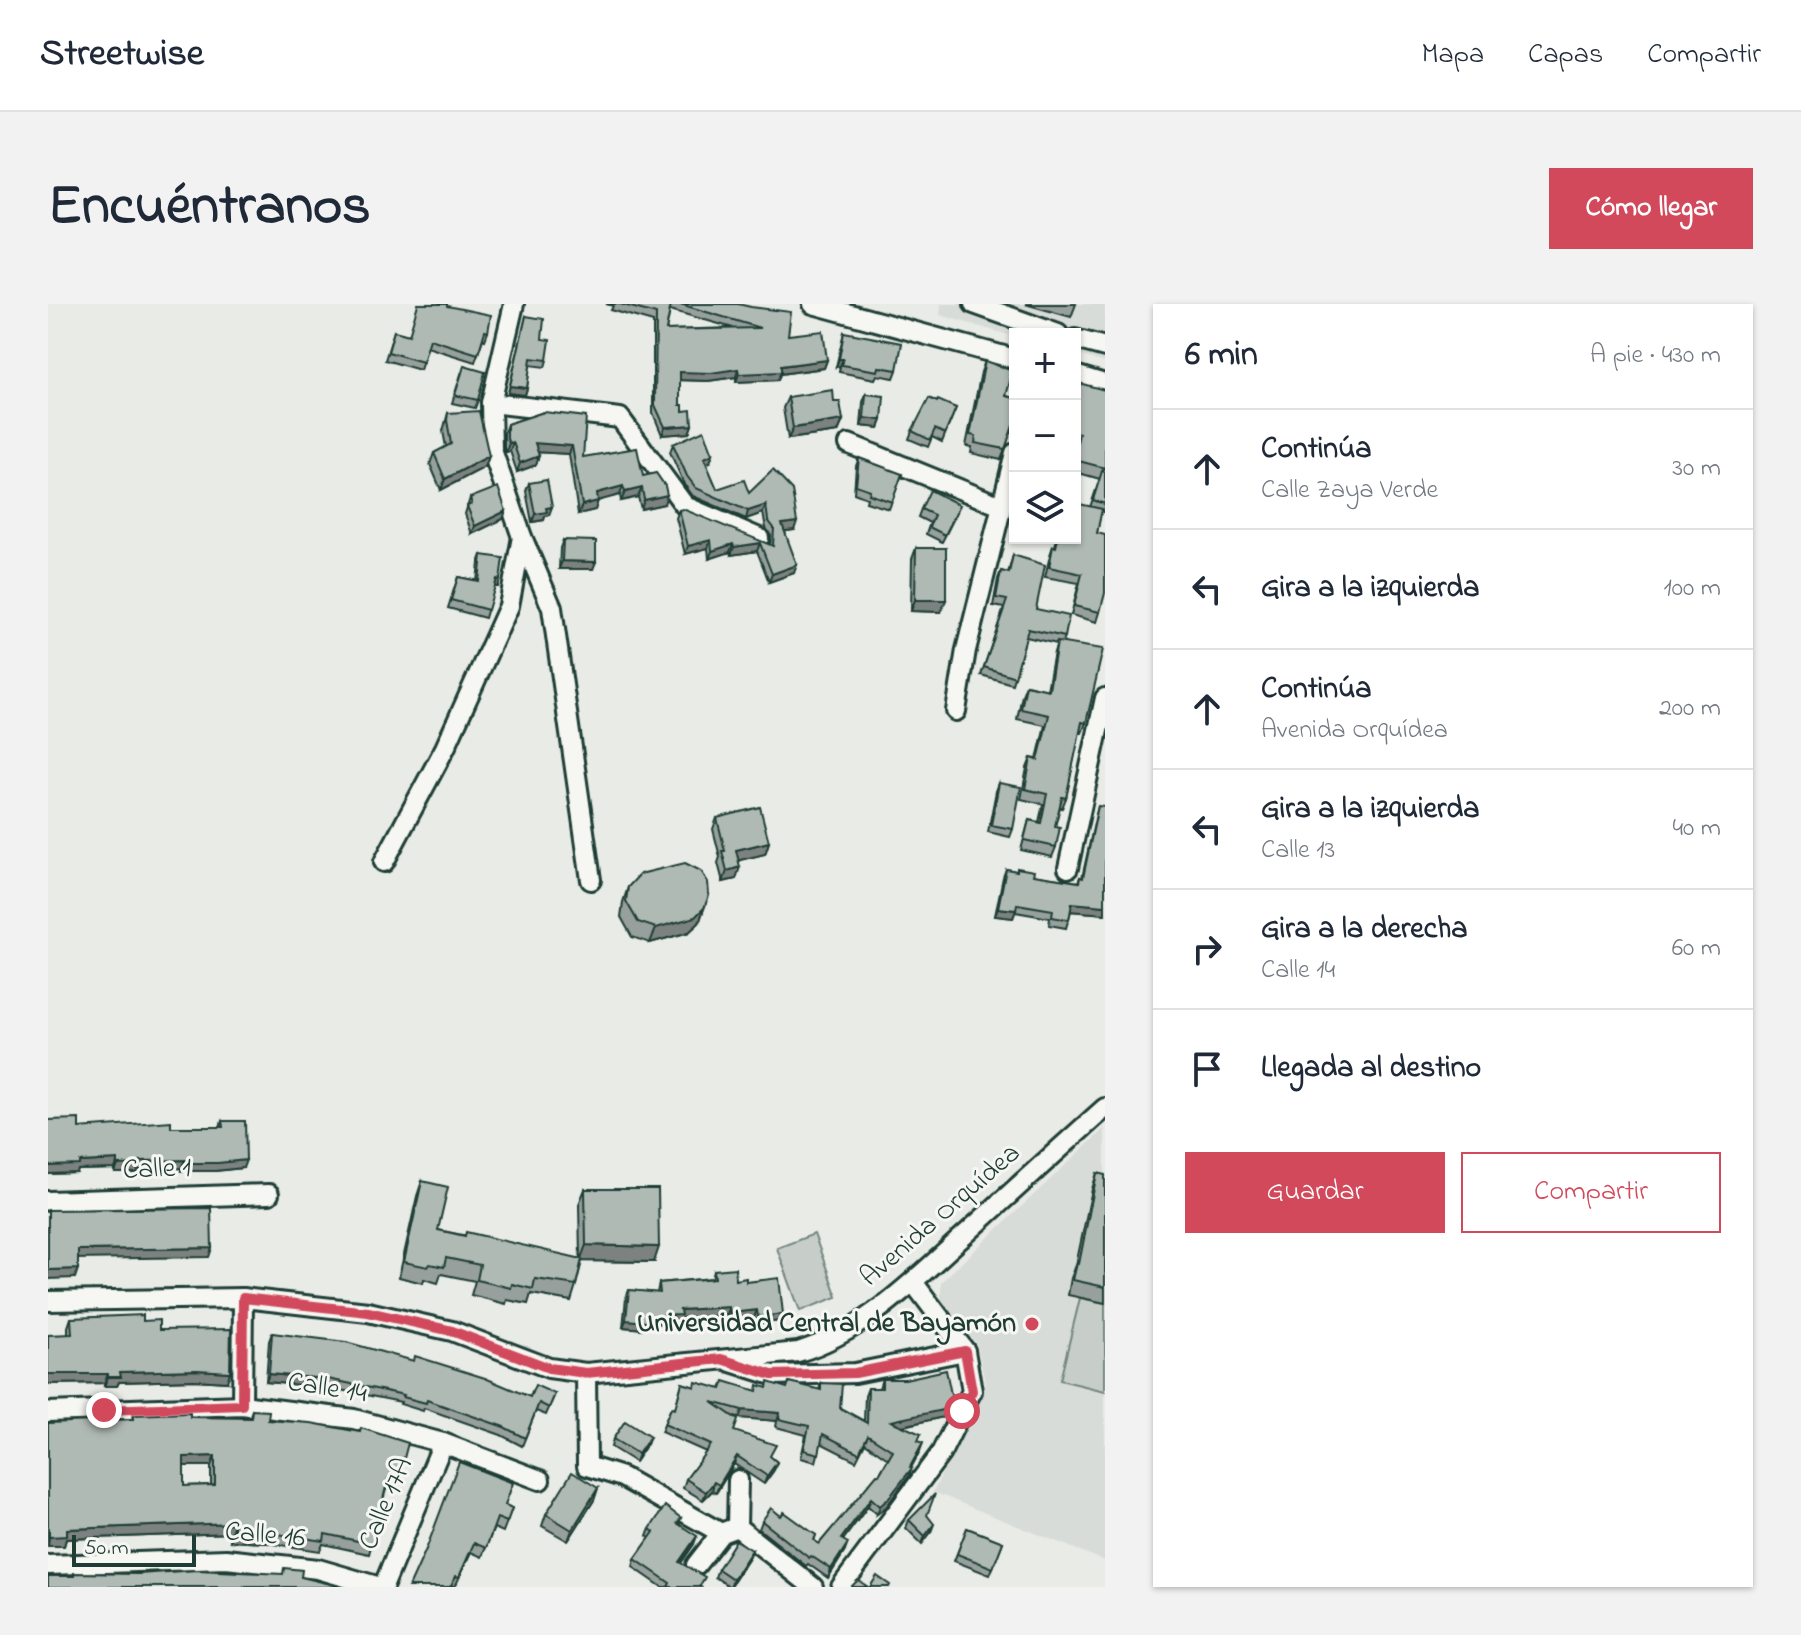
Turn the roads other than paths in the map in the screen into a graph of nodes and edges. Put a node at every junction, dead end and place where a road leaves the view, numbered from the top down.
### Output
1 (514, 304) edge
2 (813, 304) edge
3 (974, 304) edge
4 (1041, 328) edge
5 (1081, 341) edge
6 (1105, 347) edge
7 (1009, 357) edge
8 (1081, 377) edge
9 (1105, 384) edge
10 (491, 403) junction
11 (849, 444) dead end
12 (1010, 472) edge
13 (1001, 506) junction
14 (522, 537) junction
15 (759, 538) edge
16 (1105, 698) edge
17 (956, 711) dead end
18 (384, 862) dead end
19 (1068, 868) dead end
20 (591, 880) dead end
21 (1105, 1108) edge
22 (269, 1194) dead end
23 (48, 1201) edge
24 (913, 1282) junction
25 (243, 1298) junction
26 (48, 1301) edge
27 (965, 1351) junction
28 (721, 1359) junction
29 (586, 1373) junction
30 (242, 1405) junction
31 (48, 1412) edge
32 (443, 1443) junction
33 (540, 1480) dead end
34 (738, 1480) dead end
35 (729, 1530) junction
36 (48, 1565) edge
37 (696, 1565) dead end
38 (381, 1587) edge
39 (813, 1587) edge
40 (841, 1587) edge

1 - 10 street
2 - 7 street
3 - 4 street
5 - 6 street
8 - 9 street
10 - 14 street
10 - 15 street
11 - 13 street
12 - 13 street
13 - 17 street
14 - 18 street
14 - 20 street
16 - 19 street
21 - 24 street, Avenida Orquídea
22 - 23 street, Calle 1
24 - 27 street
24 - 28 street, Avenida Orquídea
25 - 26 street, Avenida Orquídea
25 - 29 street, Avenida Orquídea
25 - 30 street
27 - 28 street
27 - 40 street
28 - 29 street, Avenida Orquídea
29 - 35 street
30 - 31 street, Calle 14
30 - 32 street, Calle 14
32 - 33 street, Calle 14
32 - 38 street, Calle 17A
34 - 35 street
35 - 37 street
35 - 39 street
36 - 38 street, Calle 16

